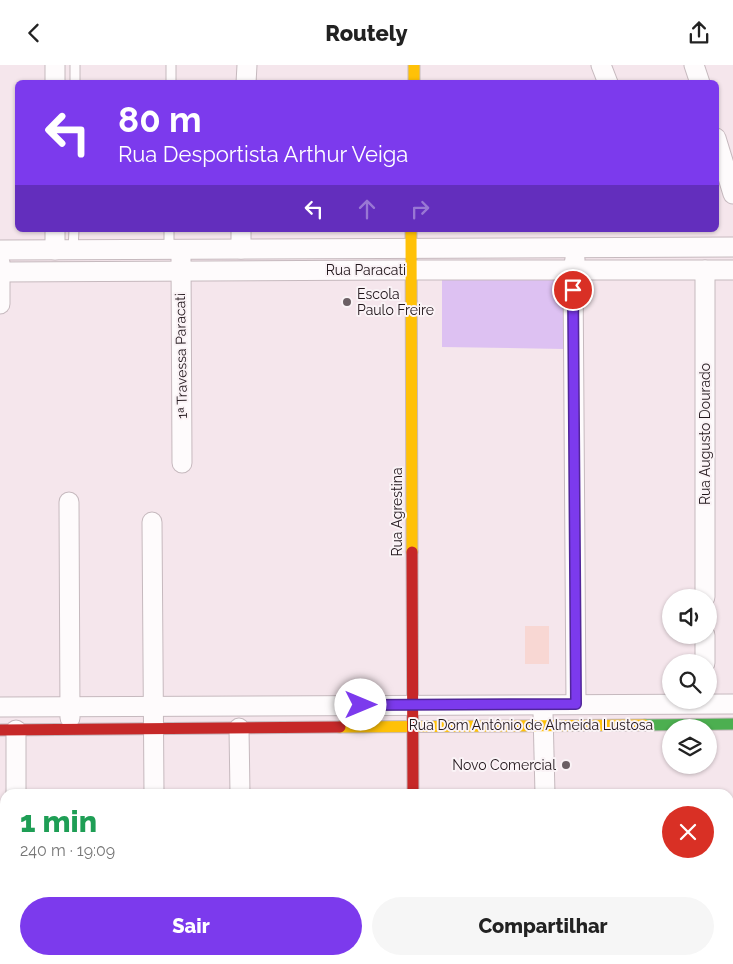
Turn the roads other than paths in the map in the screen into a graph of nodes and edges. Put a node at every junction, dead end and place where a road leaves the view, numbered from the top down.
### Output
1 (54, 65) edge
2 (75, 65) edge
3 (171, 65) edge
4 (247, 65) edge
5 (414, 65) edge
6 (601, 65) edge
7 (694, 65) edge
8 (55, 80) edge
9 (75, 80) edge
10 (170, 80) edge
11 (246, 80) edge
12 (414, 80) edge
13 (607, 80) edge
14 (699, 80) edge
15 (719, 148) edge
16 (733, 195) edge
17 (56, 232) edge
18 (73, 232) edge
19 (170, 232) edge
20 (241, 232) edge
21 (411, 232) edge
22 (733, 247) edge
23 (577, 248) junction
24 (240, 249) junction
25 (411, 249) junction
26 (64, 250) junction
27 (175, 250) junction
28 (0, 251) edge
29 (411, 270) junction
30 (573, 270) junction
31 (705, 270) junction
32 (733, 270) edge
33 (180, 271) junction
34 (0, 273) edge
35 (0, 304) edge
36 (182, 463) dead end
37 (69, 502) dead end
38 (152, 522) dead end
39 (705, 589) edge
40 (662, 703) edge
41 (717, 703) edge
42 (413, 704) junction
43 (576, 704) junction
44 (733, 704) edge
45 (543, 705) junction
46 (154, 706) junction
47 (0, 707) edge
48 (70, 707) junction
49 (733, 724) edge
50 (413, 726) junction
51 (543, 726) junction
52 (239, 727) junction
53 (70, 729) junction
54 (154, 729) junction
55 (8, 730) edge
56 (15, 789) edge
57 (154, 789) edge
58 (240, 789) edge
59 (413, 789) edge
60 (545, 789) edge

1 - 8 street
2 - 9 lane
3 - 10 lane
4 - 11 street
5 - 12 street
6 - 13 street
7 - 14 street
15 - 16 street
17 - 26 street
18 - 26 lane
19 - 27 lane
20 - 24 street
21 - 25 street, Rua Agrestina
22 - 23 street, Rua Paracati
23 - 25 street, Rua Paracati
23 - 30 street
24 - 25 street, Rua Paracati
24 - 27 street, Rua Paracati
25 - 29 street, Rua Agrestina
26 - 27 street, Rua Paracati
26 - 28 street, Rua Paracati
27 - 33 street, 1ᵃ Travessa Paracati
28 - 34 street
29 - 30 street, Rua Paracati
29 - 33 street, Rua Paracati
29 - 42 street, Rua Agrestina
30 - 31 street, Rua Paracati
30 - 43 street
31 - 32 street, Rua Paracati
31 - 39 street, Rua Augusto Dourado
33 - 34 street, Rua Paracati
33 - 36 street, 1ᵃ Travessa Paracati
34 - 35 street
37 - 48 street
38 - 46 street
40 - 43 street, Rua Dom Antônio de Almeida Lustosa
41 - 44 street, Rua Dom Antônio de Almeida Lustosa
42 - 45 street, Rua Dom Antônio de Almeida Lustosa
42 - 46 street, Rua Dom Antônio de Almeida Lustosa
42 - 50 street, Rua Agrestina
43 - 45 street, Rua Dom Antônio de Almeida Lustosa
45 - 51 street
46 - 48 street, Rua Dom Antônio de Almeida Lustosa
46 - 54 street
47 - 48 street, Rua Dom Antônio de Almeida Lustosa
48 - 53 street
49 - 51 street, Rua Dom Antônio de Almeida Lustosa
50 - 51 street, Rua Dom Antônio de Almeida Lustosa
50 - 52 street, Rua Dom Antônio de Almeida Lustosa
50 - 59 street, Rua Agrestina
51 - 60 street
52 - 54 street, Rua Dom Antônio de Almeida Lustosa
52 - 58 street
53 - 54 street, Rua Dom Antônio de Almeida Lustosa
53 - 55 street, Rua Dom Antônio de Almeida Lustosa
54 - 57 street
55 - 56 street

